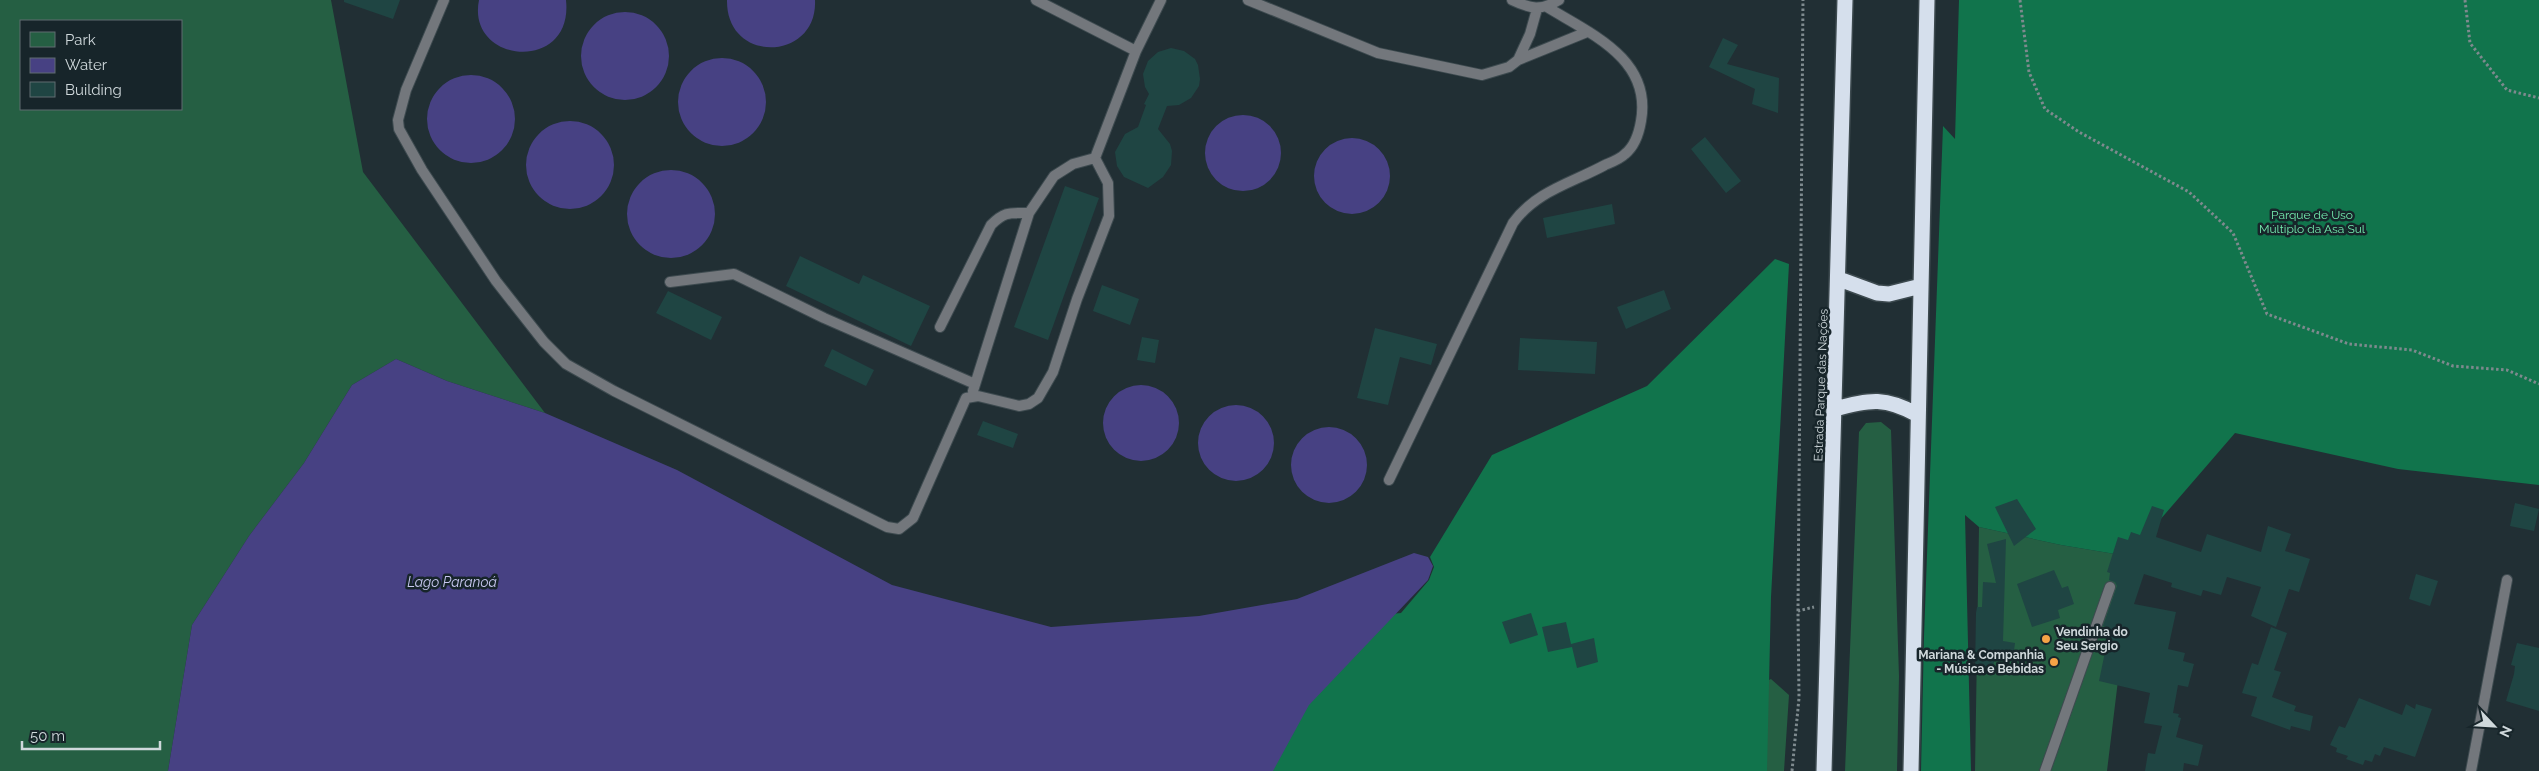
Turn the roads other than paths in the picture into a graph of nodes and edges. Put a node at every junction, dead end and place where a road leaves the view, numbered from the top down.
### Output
1 (444, 0) edge
2 (1036, 0) edge
3 (1161, 0) edge
4 (1248, 0) edge
5 (1512, 0) edge
6 (1559, 0) edge
7 (1845, 0) edge
8 (1927, 0) edge
9 (1542, 8) junction
10 (1587, 32) junction
11 (1136, 51) junction
12 (1518, 60) junction
13 (1095, 158) junction
14 (1029, 213) junction
15 (1839, 279) junction
16 (670, 282) dead end
17 (1921, 286) junction
18 (940, 327) dead end
19 (975, 384) junction
20 (971, 396) junction
21 (1835, 410) junction
22 (1918, 415) junction
23 (1389, 480) dead end
24 (2507, 580) dead end
25 (2110, 587) dead end
26 (1824, 771) edge
27 (1911, 771) edge
28 (2046, 771) edge
29 (2471, 771) edge

1 - 20 lane
2 - 11 lane
3 - 11 lane
4 - 12 lane
5 - 9 lane
6 - 9 lane
7 - 15 highway, Estrada Parque das Nações
8 - 17 highway
9 - 10 lane
9 - 12 lane
10 - 12 lane
10 - 23 lane
11 - 13 lane
13 - 14 lane
13 - 20 lane
14 - 18 lane
14 - 19 lane
15 - 17 highway
15 - 21 highway, Estrada Parque das Nações
16 - 19 lane
17 - 22 highway
19 - 20 lane
21 - 22 highway
21 - 26 highway, Estrada Parque das Nações
22 - 27 highway
24 - 29 lane
25 - 28 lane

